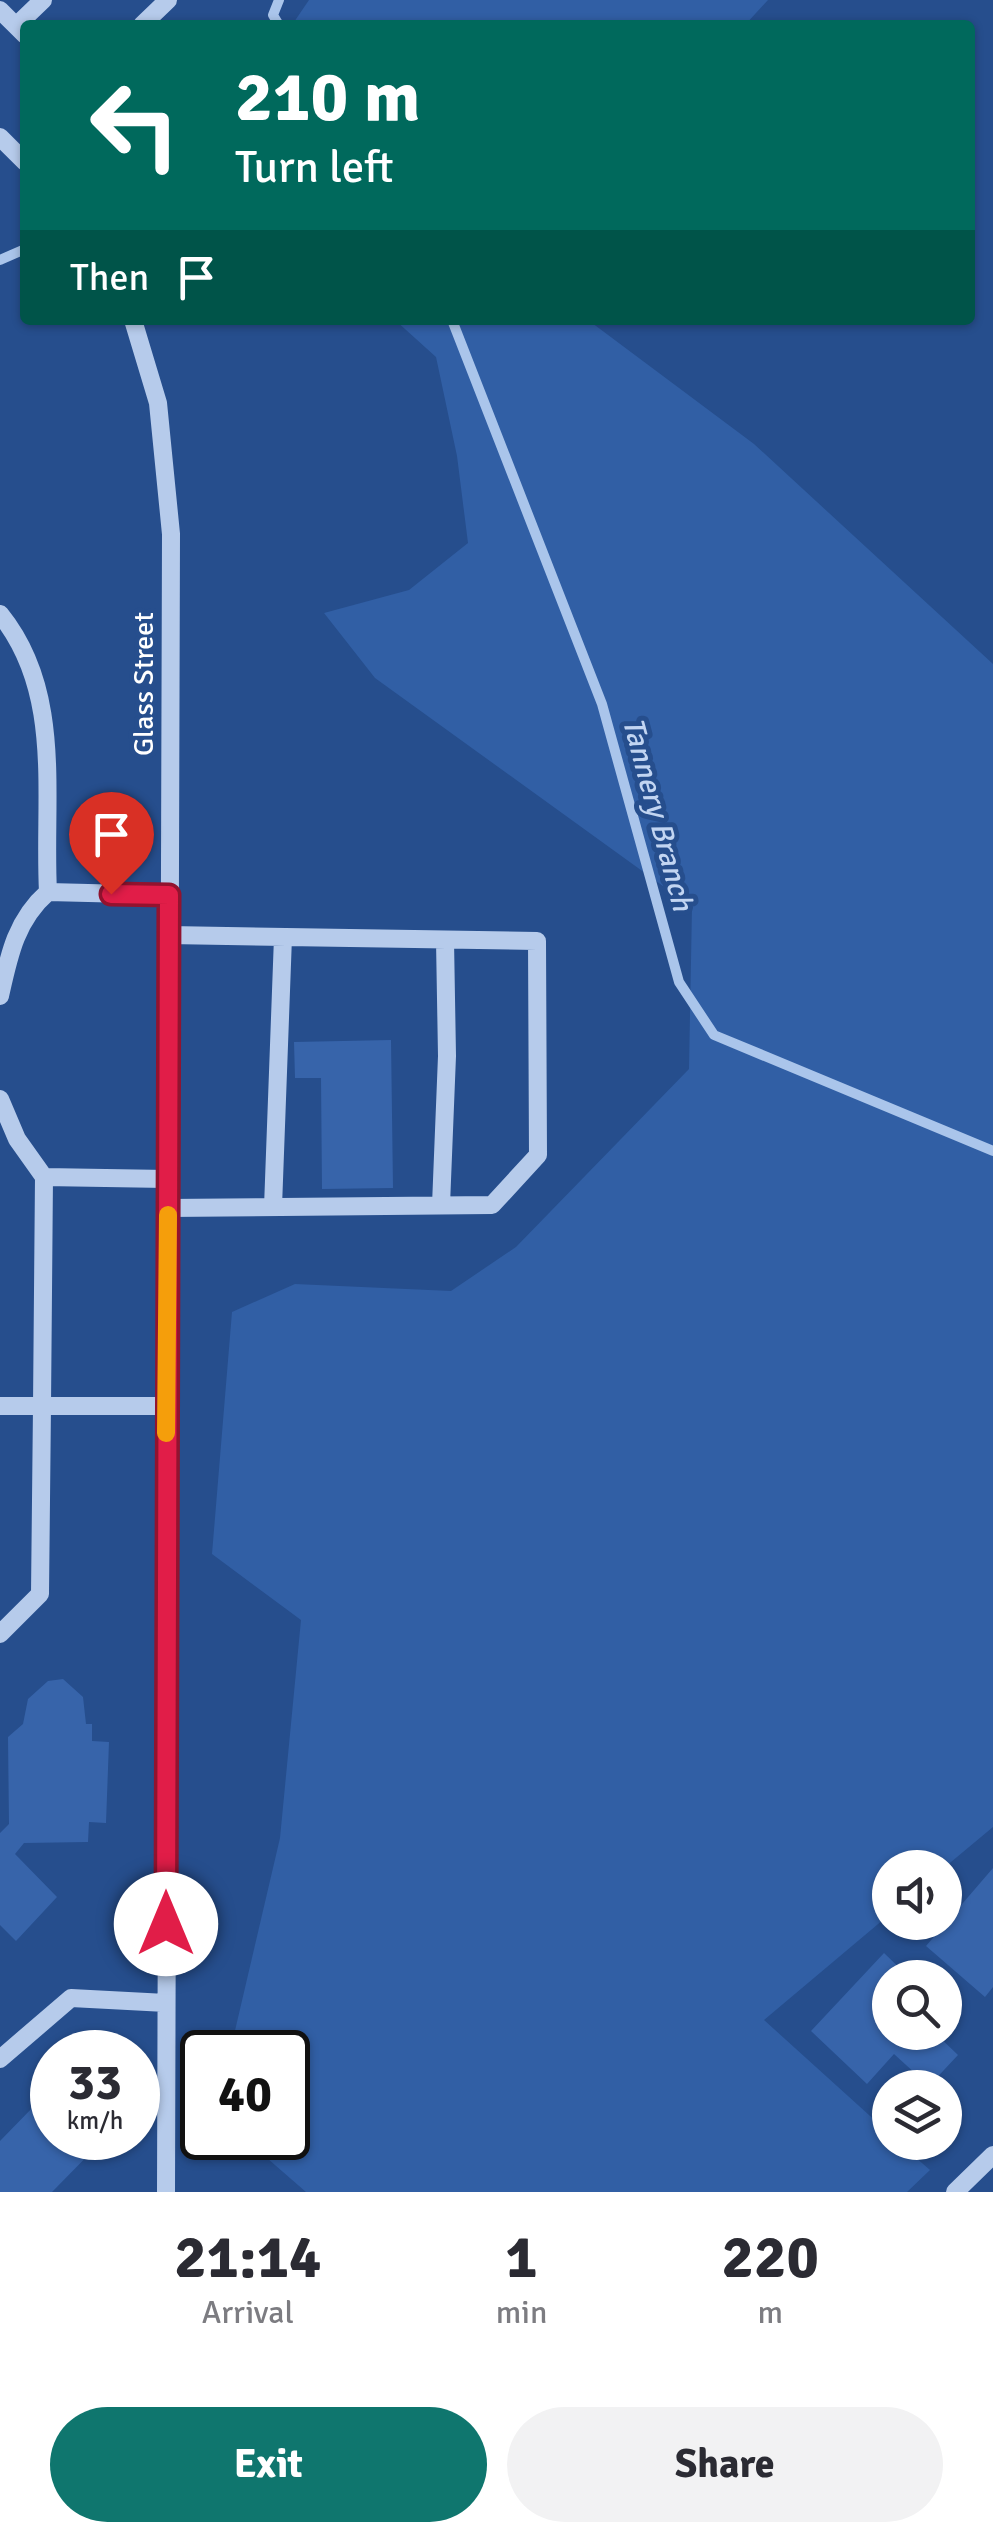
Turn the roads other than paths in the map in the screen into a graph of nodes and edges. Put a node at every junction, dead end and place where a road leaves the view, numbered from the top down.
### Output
1 (43, 0) edge
2 (168, 0) edge
3 (0, 10) edge
4 (28, 20) edge
5 (147, 20) edge
6 (20, 30) edge
7 (135, 325) edge
8 (0, 614) edge
9 (48, 892) junction
10 (169, 895) junction
11 (168, 935) junction
12 (283, 937) junction
13 (445, 940) junction
14 (0, 996) edge
15 (0, 1099) edge
16 (44, 1177) junction
17 (167, 1179) junction
18 (441, 1205) junction
19 (168, 1208) junction
20 (274, 1208) junction
21 (0, 1406) edge
22 (42, 1406) junction
23 (166, 1406) junction
24 (0, 1634) edge
25 (166, 2003) junction
26 (0, 2058) edge
27 (993, 2154) edge
28 (166, 2192) edge
29 (956, 2192) edge

1 - 4 street
2 - 5 street
3 - 6 street
7 - 10 street, Glass Street
8 - 9 street
9 - 10 street
9 - 14 street
10 - 11 street, Glass Street
11 - 12 street
11 - 17 street, Glass Street
12 - 13 street
12 - 20 street
13 - 18 street
13 - 18 street
15 - 16 street
16 - 17 street
16 - 22 street
17 - 19 street, Glass Street
18 - 20 street
19 - 20 street
19 - 23 street, Glass Street
21 - 22 street
22 - 23 street
22 - 24 street
23 - 25 street, Glass Street
25 - 26 street
25 - 28 street, Glass Street
27 - 29 street

